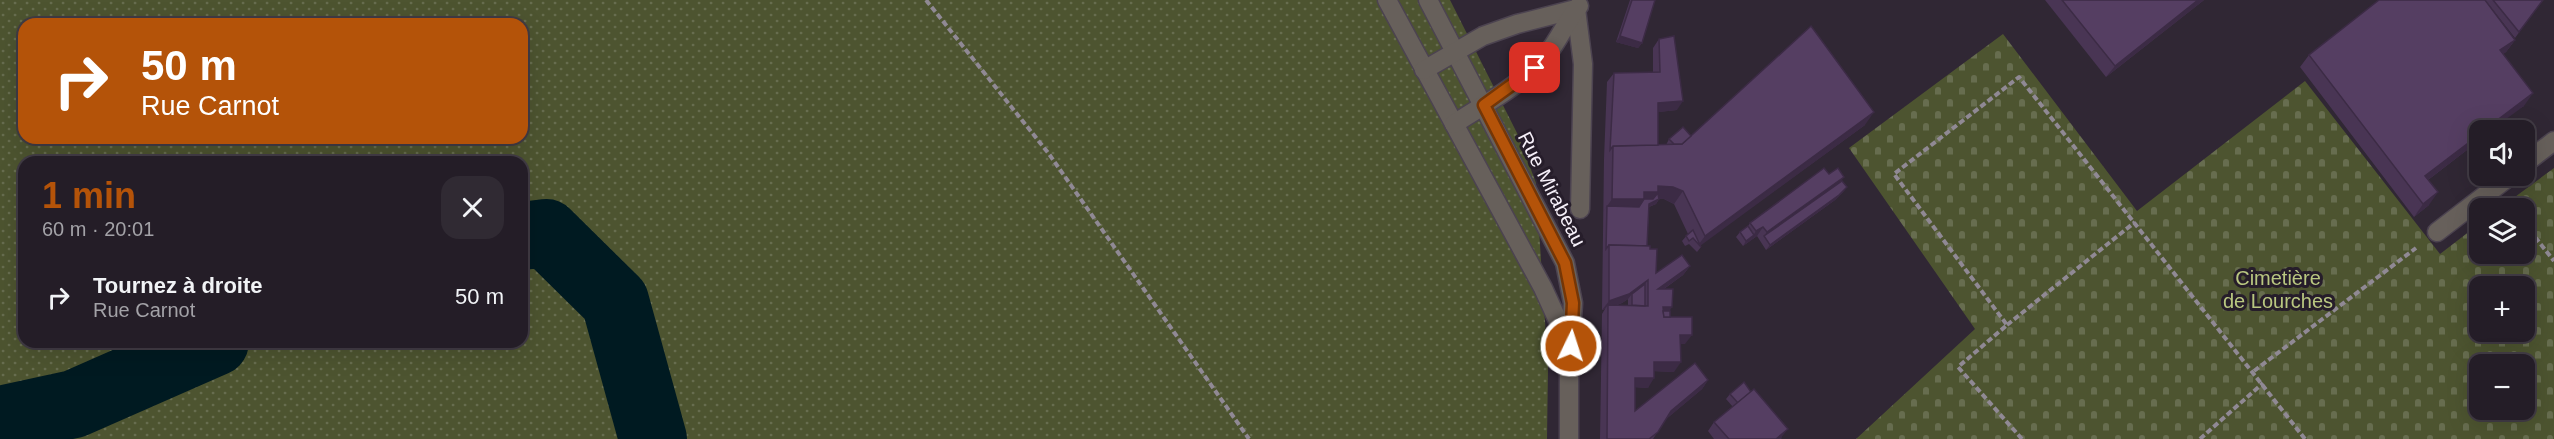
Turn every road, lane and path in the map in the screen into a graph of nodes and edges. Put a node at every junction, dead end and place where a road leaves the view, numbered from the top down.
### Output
1 (926, 0) edge
2 (1387, 0) edge
3 (1428, 0) edge
4 (1580, 5) edge
5 (1456, 52) junction
6 (1424, 70) junction
7 (1484, 105) junction
8 (1454, 124) junction
9 (2554, 141) edge
10 (2535, 156) edge
11 (2497, 186) edge
12 (1580, 209) dead end
13 (2135, 222) junction
14 (2437, 232) joint
15 (2535, 237) edge
16 (2554, 261) edge
17 (2007, 326) junction
18 (1569, 369) junction
19 (2254, 371) junction
20 (2263, 383) junction
21 (1249, 439) edge
22 (1569, 439) edge
23 (2022, 439) edge
24 (2200, 439) edge
25 (2306, 439) edge

1 - 21 path
2 - 6 street, Rue Mirabeau
3 - 5 street, Rue Mirabeau
4 - 5 street
4 - 7 street
4 - 12 street
5 - 6 street
5 - 7 street, Rue Mirabeau
6 - 8 street, Rue Mirabeau
7 - 8 street
7 - 18 street, Rue Mirabeau
8 - 18 street, Rue Mirabeau
9 - 10 street
11 - 14 street
13 - 17 path
13 - 17 path
13 - 19 path
14 - 19 path
15 - 16 path
17 - 23 path
18 - 22 street, Rue Mirabeau
19 - 20 path
20 - 24 path
20 - 25 path

